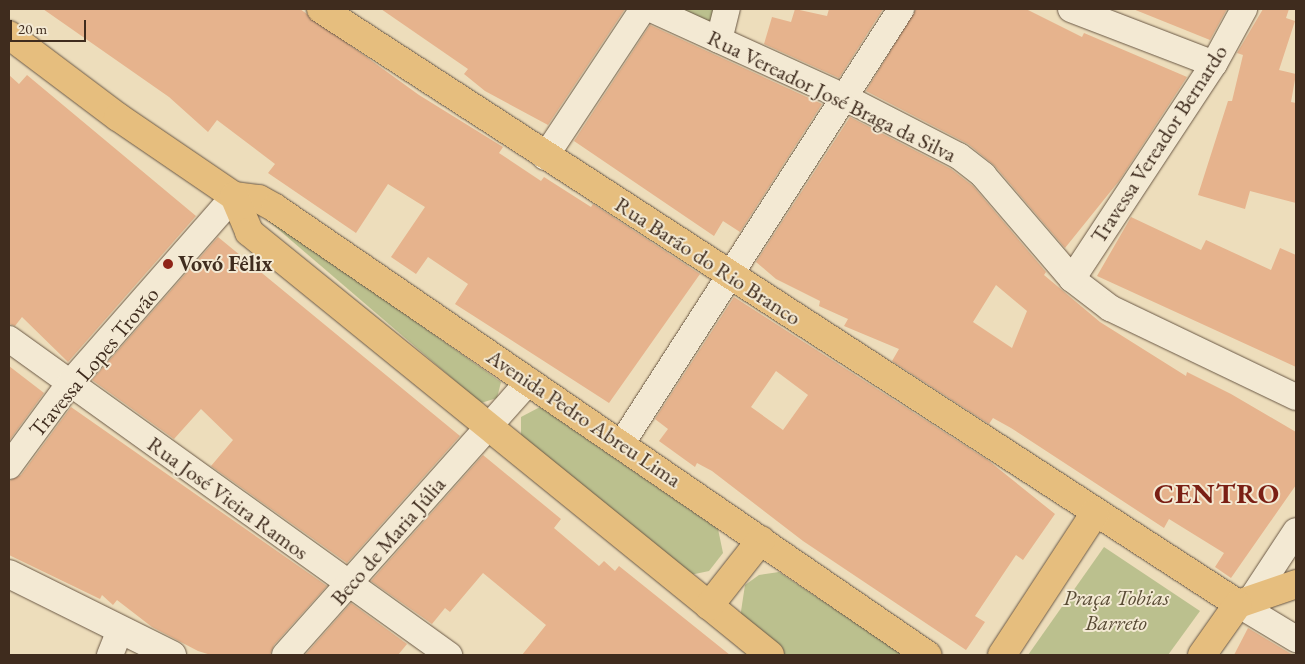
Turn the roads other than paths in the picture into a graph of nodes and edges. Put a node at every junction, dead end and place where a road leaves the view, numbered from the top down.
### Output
1 (321, 9) edge
2 (643, 9) edge
3 (651, 9) edge
4 (726, 9) edge
5 (901, 9) edge
6 (1072, 9) edge
7 (1244, 9) edge
8 (9, 35) edge
9 (719, 40) junction
10 (1214, 64) junction
11 (844, 97) junction
12 (545, 157) junction
13 (234, 196) junction
14 (729, 273) junction
15 (1072, 279) junction
16 (9, 339) edge
17 (529, 381) junction
18 (70, 383) junction
19 (1296, 397) edge
20 (488, 426) junction
21 (622, 443) junction
22 (9, 466) edge
23 (1095, 513) junction
24 (1296, 531) edge
25 (761, 540) junction
26 (9, 574) edge
27 (1296, 584) edge
28 (349, 586) junction
29 (1245, 601) junction
30 (709, 606) junction
31 (120, 630) junction
32 (1296, 640) edge
33 (110, 655) edge
34 (172, 655) edge
35 (285, 655) edge
36 (449, 655) edge
37 (770, 655) edge
38 (927, 655) edge
39 (1002, 655) edge
40 (1202, 655) edge

1 - 12 main road, Rua Barão do Rio Branco
2 - 12 street
3 - 9 street, Rua Vereador José Braga da Silva
4 - 9 street
5 - 11 street
6 - 10 street
7 - 10 street, Travessa Vereador Bernardo
8 - 13 main road, Avenida Pedro Abreu Lima
9 - 11 street, Rua Vereador José Braga da Silva
10 - 15 street, Travessa Vereador Bernardo
11 - 14 street
11 - 15 street, Rua Vereador José Braga da Silva
12 - 14 main road, Rua Barão do Rio Branco
13 - 17 main road, Avenida Pedro Abreu Lima
13 - 18 street, Travessa Lopes Trovão
13 - 20 main road
14 - 21 street
14 - 23 main road, Rua Barão do Rio Branco
15 - 19 street, Rua Vereador José Braga da Silva
16 - 18 street, Rua José Vieira Ramos
17 - 20 street, Beco de Maria Júlia
17 - 21 main road, Avenida Pedro Abreu Lima
18 - 22 street, Travessa Lopes Trovão
18 - 28 street, Rua José Vieira Ramos
20 - 28 street, Beco de Maria Júlia
20 - 30 main road
21 - 25 main road, Avenida Pedro Abreu Lima
23 - 29 main road
23 - 39 main road
24 - 29 street
25 - 30 main road
25 - 38 main road, Avenida Pedro Abreu Lima
26 - 31 street
27 - 29 main road
28 - 35 street, Beco de Maria Júlia
28 - 36 street, Rua José Vieira Ramos
29 - 32 street
29 - 40 main road
30 - 37 main road
31 - 33 street
31 - 34 street

